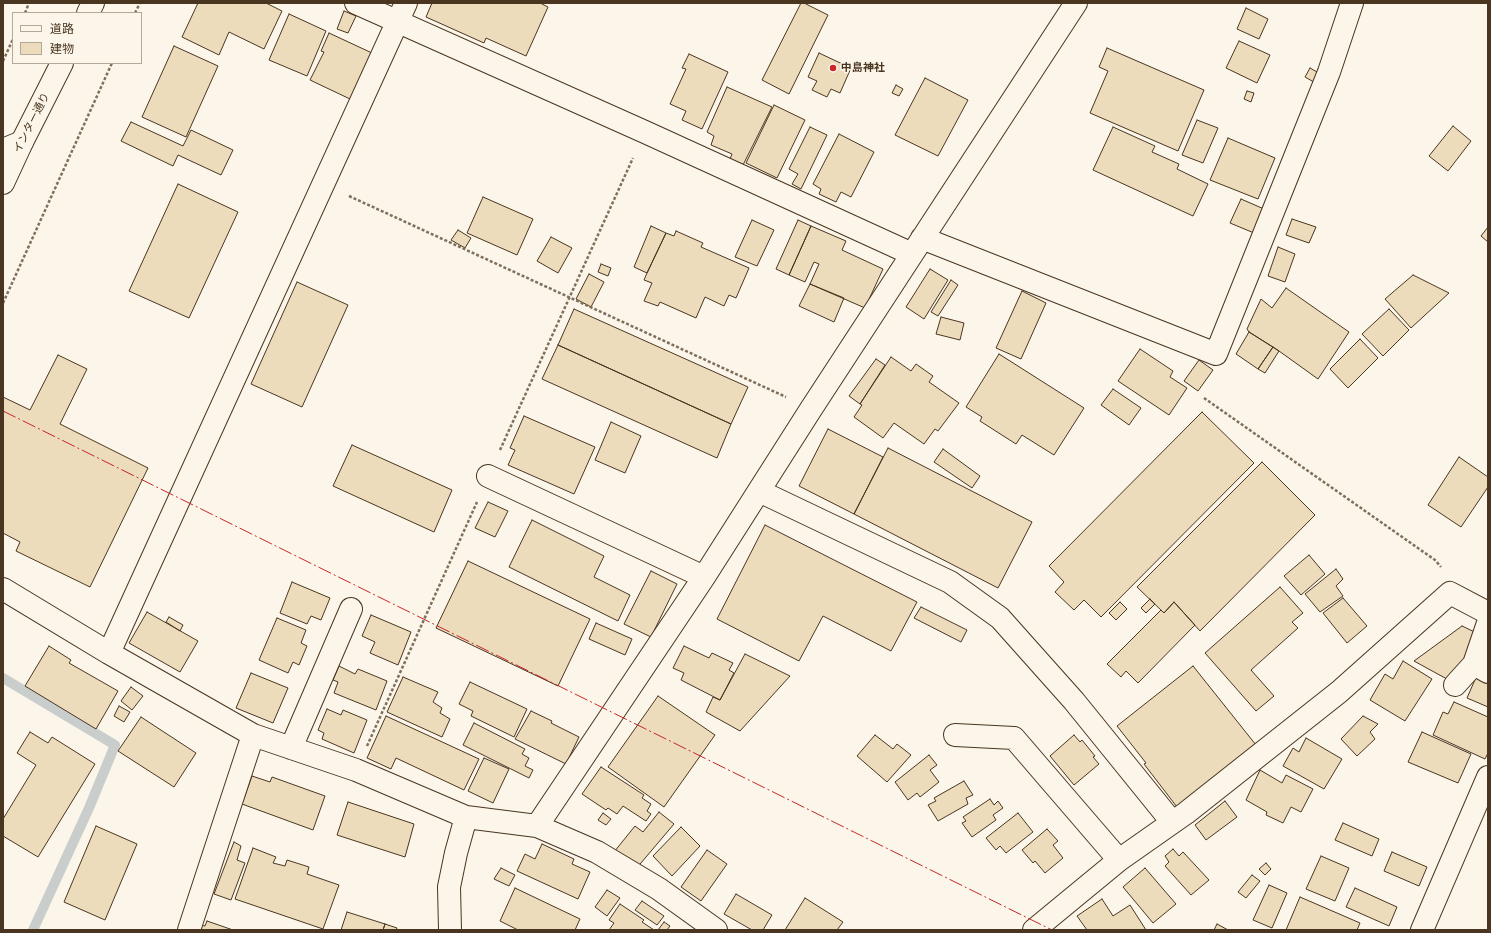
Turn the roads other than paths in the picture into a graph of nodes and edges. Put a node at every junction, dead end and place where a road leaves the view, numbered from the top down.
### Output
1 (93, 3) edge
2 (356, 3) edge
3 (1076, 3) edge
4 (1352, 3) edge
5 (88, 12) edge
6 (401, 12) edge
7 (61, 64) edge
8 (12, 146) edge
9 (3, 183) edge
10 (917, 246) junction
11 (488, 476) dead end
12 (759, 491) junction
13 (704, 577) junction
14 (3, 589) edge
15 (351, 609) dead end
16 (1488, 613) edge
17 (1488, 623) edge
18 (109, 653) junction
19 (1481, 668) edge
20 (1455, 684) dead end
21 (955, 734) dead end
22 (253, 735) junction
23 (290, 748) junction
24 (1488, 776) edge
25 (466, 818) junction
26 (1172, 822) junction
27 (537, 826) junction
28 (1119, 860) junction
29 (189, 930) edge
30 (450, 930) edge
31 (716, 930) edge
32 (1034, 930) edge
33 (1422, 930) edge

1 - 5 street
2 - 6 street
3 - 10 street
4 - 10 street
6 - 10 street
6 - 18 street
7 - 8 street, インター通り
8 - 9 street, インター通り
10 - 12 street
11 - 13 street
12 - 13 street
12 - 26 street
13 - 27 street
14 - 18 street
15 - 23 street
16 - 26 street
17 - 19 street
18 - 22 street
19 - 20 street
21 - 28 street
22 - 23 street
22 - 29 street
23 - 25 street
24 - 33 street
25 - 27 street
25 - 30 street
26 - 28 street
27 - 31 street
28 - 32 street

